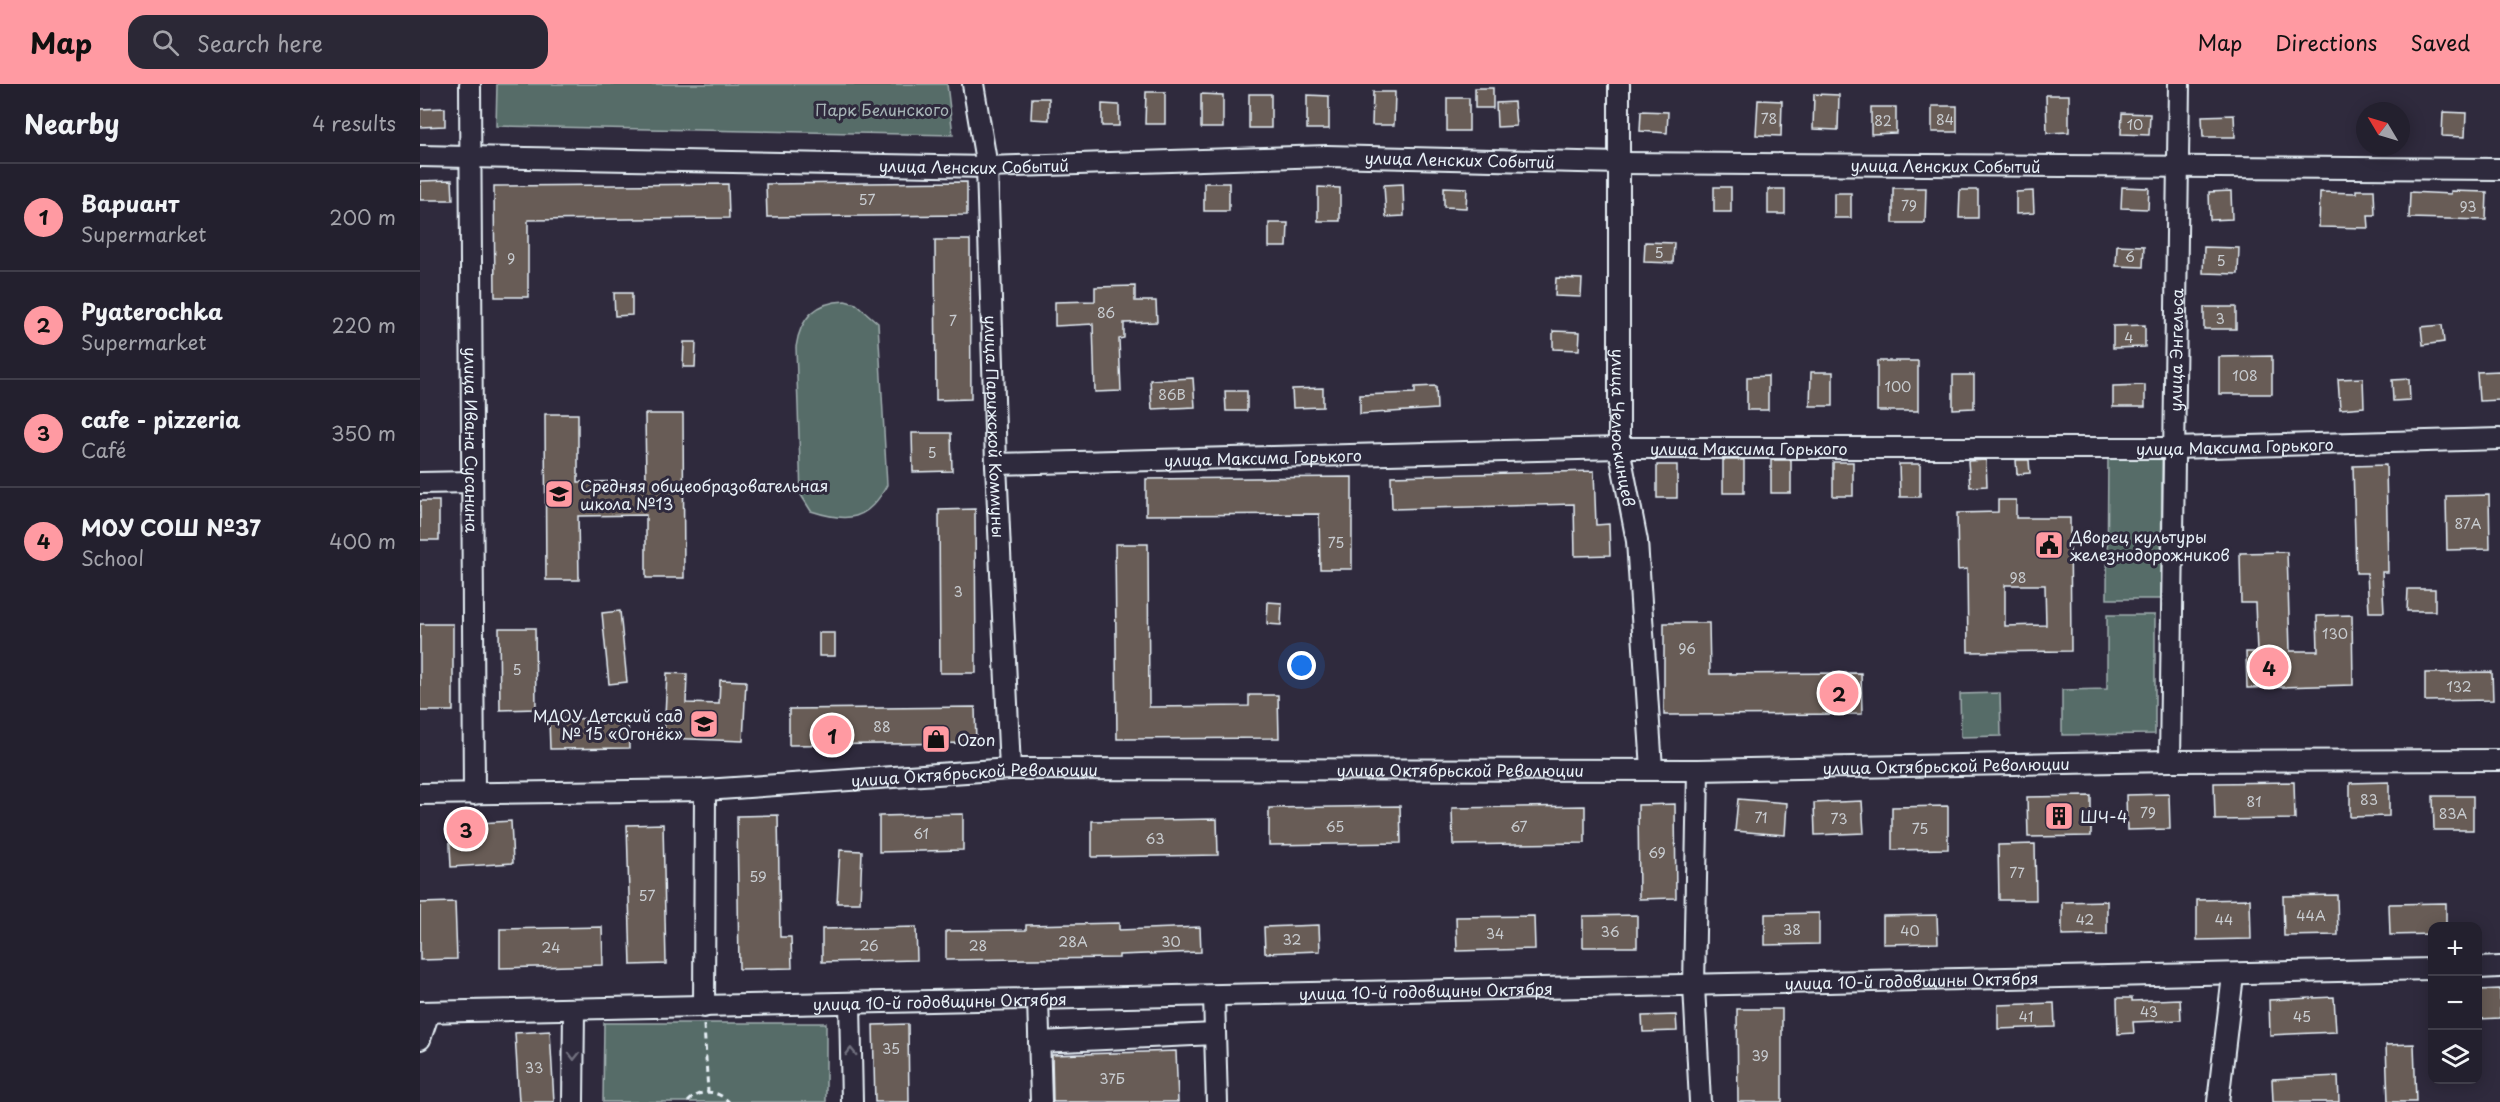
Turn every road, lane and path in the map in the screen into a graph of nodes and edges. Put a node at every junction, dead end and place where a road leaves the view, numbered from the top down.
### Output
1 (470, 84) edge
2 (973, 84) edge
3 (1619, 84) edge
4 (2179, 84) edge
5 (471, 155) junction
6 (420, 156) edge
7 (1620, 163) junction
8 (987, 167) junction
9 (2178, 167) junction
10 (2500, 169) edge
11 (2500, 438) edge
12 (1619, 448) junction
13 (2173, 448) junction
14 (996, 464) junction
15 (472, 482) junction
16 (420, 483) edge
17 (2500, 760) edge
18 (2170, 761) junction
19 (1010, 769) junction
20 (1652, 769) junction
21 (1698, 770) junction
22 (705, 790) junction
23 (474, 794) junction
24 (420, 795) edge
25 (2500, 967) edge
26 (2482, 968) edge
27 (2428, 969) edge
28 (2232, 975) junction
29 (1694, 986) junction
30 (1214, 996) junction
31 (1038, 999) junction
32 (850, 1003) junction
33 (704, 1007) junction
34 (574, 1010) junction
35 (424, 1012) edge
36 (1215, 1034) junction
37 (420, 1039) edge
38 (1039, 1042) junction
39 (708, 1092) junction
40 (573, 1102) edge
41 (688, 1102) edge
42 (729, 1102) edge
43 (852, 1102) edge
44 (1041, 1102) edge
45 (1217, 1102) edge
46 (1700, 1102) edge
47 (2218, 1102) edge

1 - 5 street, улица Ивана Сусанина
2 - 8 street, улица Парижской Коммуны
3 - 7 street, улица Челюскинцев
4 - 9 street, улица Энгельса
5 - 6 street, улица Ленских Событий
5 - 8 street, улица Ленских Событий
5 - 15 street, улица Ивана Сусанина
7 - 8 street, улица Ленских Событий
7 - 9 street, улица Ленских Событий
7 - 12 street, улица Челюскинцев
8 - 14 street, улица Парижской Коммуны
9 - 10 street, улица Ленских Событий
9 - 13 street, улица Энгельса
11 - 13 street, улица Максима Горького
12 - 13 street, улица Максима Горького
12 - 14 street, улица Максима Горького
12 - 20 street, улица Челюскинцев
13 - 18 street, улица Энгельса
14 - 19 street, улица Парижской Коммуны
15 - 16 street
15 - 23 street, улица Ивана Сусанина
17 - 18 street, улица Октябрьской Революции
18 - 21 street, улица Октябрьской Революции
19 - 20 street, улица Октябрьской Революции
19 - 22 street, улица Октябрьской Революции
20 - 21 street, улица Октябрьской Революции
21 - 29 street
22 - 23 street, улица Октябрьской Революции
22 - 33 street
23 - 24 street, улица Октябрьской Революции
25 - 26 street
27 - 28 street, улица 10-й годовщины Октября
28 - 29 street, улица 10-й годовщины Октября
28 - 47 street
29 - 30 street, улица 10-й годовщины Октября
29 - 46 street
30 - 31 street, улица 10-й годовщины Октября
30 - 36 street
31 - 32 street, улица 10-й годовщины Октября
31 - 38 street
32 - 33 street, улица 10-й годовщины Октября
43 -> 32 street
33 - 34 street, улица 10-й годовщины Октября
33 - 39 path
34 - 35 street, улица 10-й годовщины Октября
34 -> 40 street
35 - 37 street
36 - 38 street
36 - 45 street
38 - 44 street
39 - 41 path
39 - 42 path

